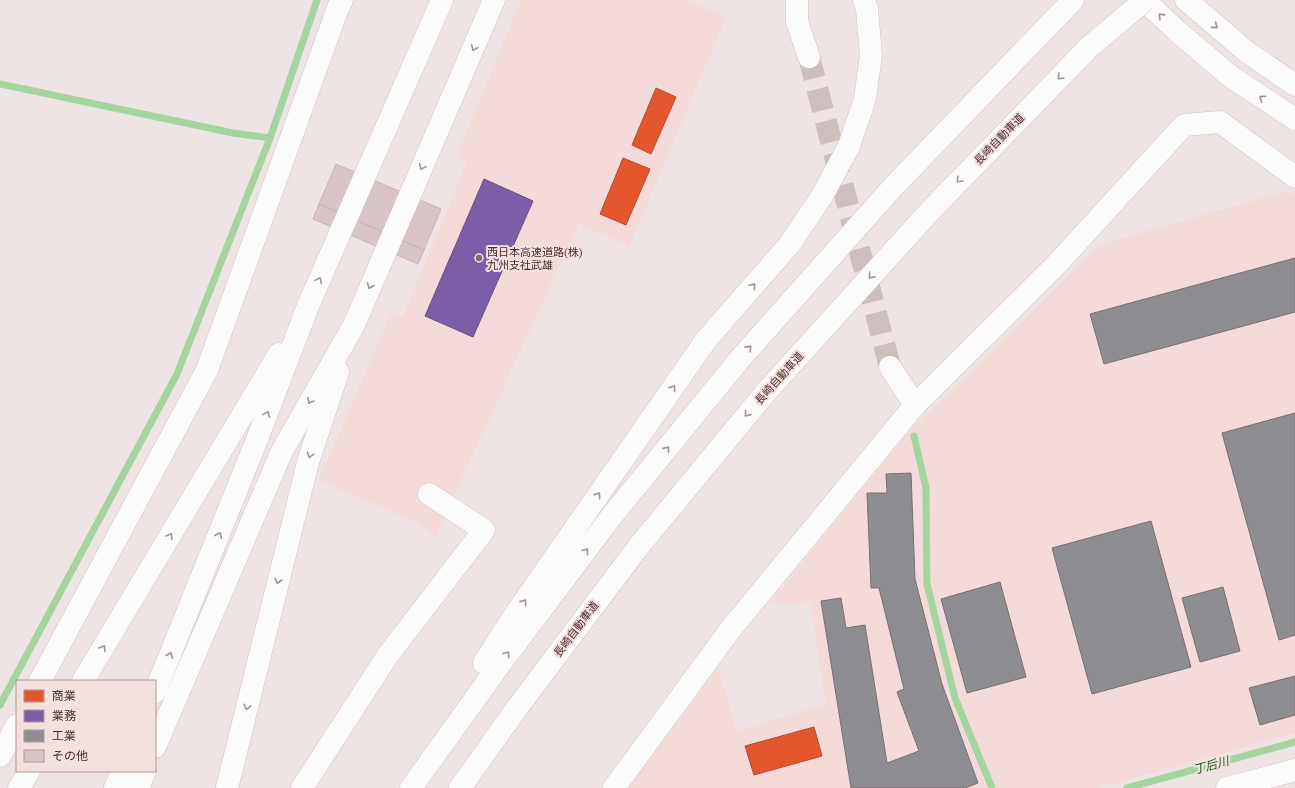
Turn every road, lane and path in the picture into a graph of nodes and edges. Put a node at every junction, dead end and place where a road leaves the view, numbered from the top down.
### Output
1 (342, 0) edge
2 (442, 0) edge
3 (797, 0) edge
4 (864, 0) edge
5 (1073, 0) edge
6 (1137, 0) edge
7 (1145, 0) edge
8 (1186, 0) edge
9 (493, 4) edge
10 (1087, 49) junction
11 (809, 57) tunnel mouth
12 (1295, 85) edge
13 (1295, 119) edge
14 (1295, 177) edge
15 (308, 306) junction
16 (354, 325) junction
17 (890, 367) tunnel mouth
18 (915, 405) junction
19 (429, 494) dead end
20 (41, 680) edge
21 (84, 680) edge
22 (156, 690) edge
23 (16, 727) edge
24 (156, 745) edge
25 (0, 756) edge
26 (1295, 770) edge
27 (29, 772) edge
28 (30, 772) edge
29 (122, 772) edge
30 (145, 772) edge
31 (19, 788) edge
32 (25, 788) edge
33 (115, 788) edge
34 (138, 788) edge
35 (227, 788) edge
36 (302, 788) edge
37 (406, 788) edge
38 (411, 788) edge
39 (460, 788) edge
40 (614, 788) edge
41 (1227, 788) edge

1 - 20 main road
15 -> 2 main road
3 - 11 main road
37 -> 4 main road
38 -> 5 main road
6 - 10 main road, 長崎自動車道, bridge
7 - 10 main road, bridge
13 -> 7 main road
8 -> 12 main road
9 -> 16 main road
10 -> 39 main road, 長崎自動車道
14 - 18 main road
21 -> 15 main road
22 -> 15 main road
16 -> 24 main road
16 -> 35 main road
17 - 18 main road
18 - 40 main road
19 - 36 main road
23 - 25 main road
26 - 41 main road
27 - 31 main road
28 - 32 main road
29 - 33 main road
30 - 34 main road

